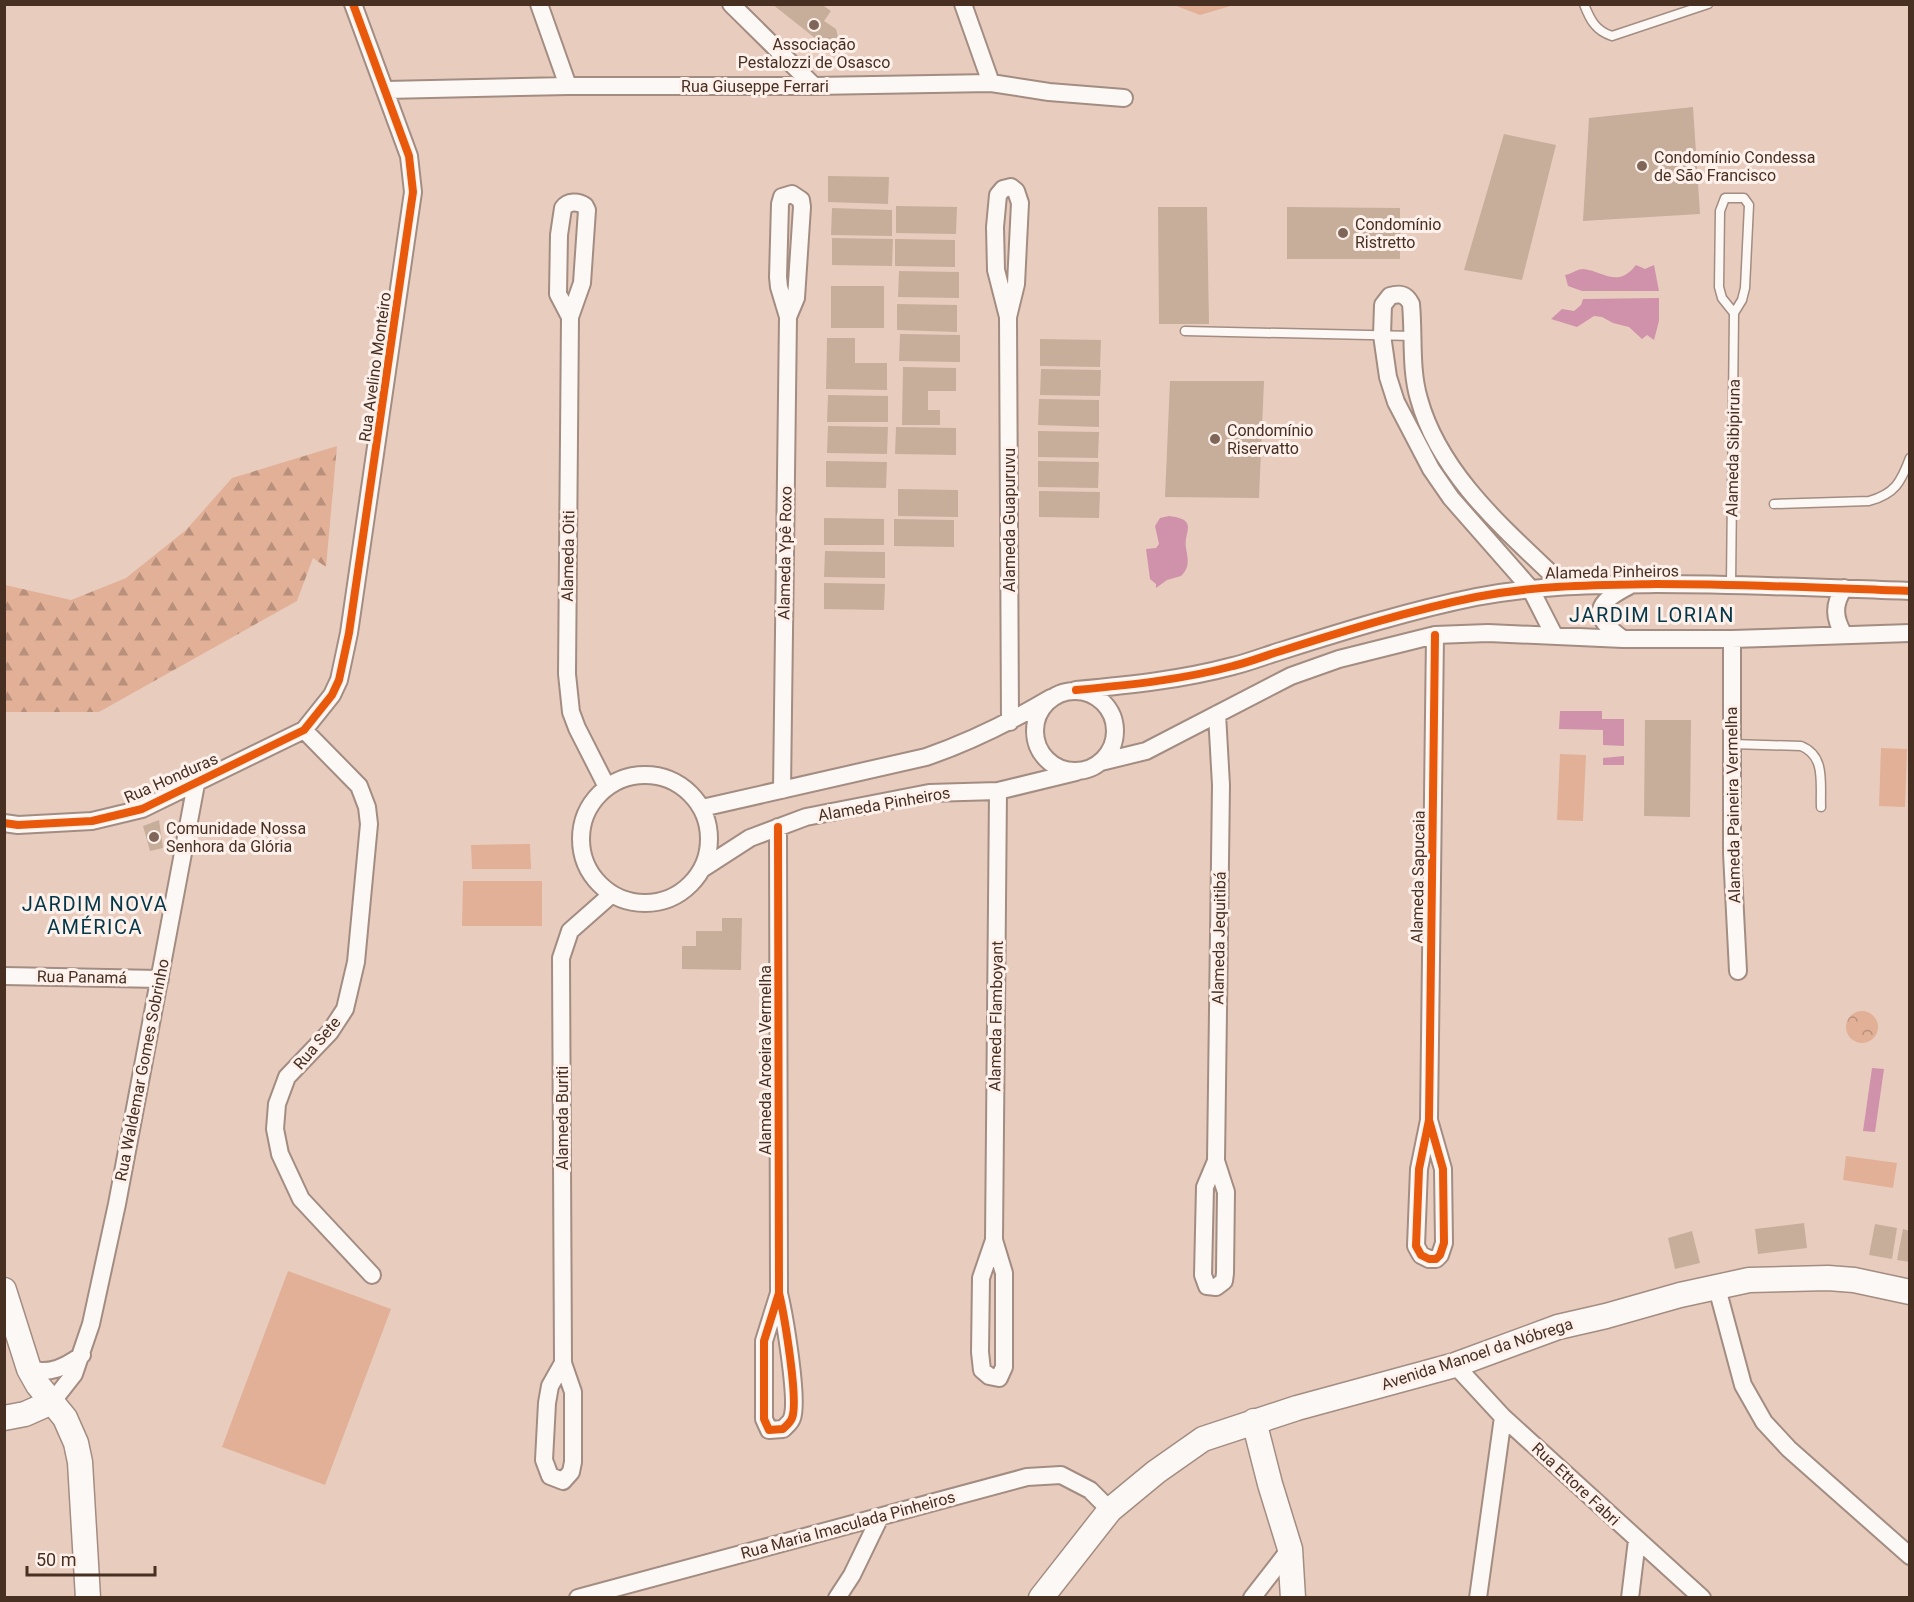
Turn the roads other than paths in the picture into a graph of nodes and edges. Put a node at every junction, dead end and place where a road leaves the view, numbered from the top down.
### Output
1 (353, 4) edge
2 (538, 4) edge
3 (731, 4) edge
4 (963, 4) edge
5 (1584, 4) edge
6 (1708, 4) edge
7 (992, 83) junction
8 (568, 86) junction
9 (814, 86) junction
10 (386, 90) junction
11 (1124, 98) dead end
12 (1734, 313) junction
13 (570, 317) junction
14 (788, 317) junction
15 (1008, 317) junction
16 (1185, 331) dead end
17 (1382, 335) junction
18 (1413, 336) junction
19 (1415, 376) junction
20 (1388, 377) junction
21 (1910, 458) edge
22 (1774, 504) dead end
23 (1632, 584) junction
24 (1731, 584) junction
25 (1563, 585) junction
26 (1530, 588) junction
27 (1844, 588) junction
28 (1910, 591) edge
29 (1910, 633) edge
30 (1435, 635) junction
31 (1554, 635) junction
32 (1844, 635) junction
33 (1623, 639) junction
34 (1732, 639) junction
35 (1076, 690) junction
36 (1051, 698) junction
37 (1217, 714) junction
38 (1010, 722) junction
39 (304, 730) junction
40 (1732, 744) junction
41 (1101, 762) junction
42 (1076, 772) junction
43 (196, 784) junction
44 (607, 787) junction
45 (782, 789) junction
46 (998, 791) junction
47 (1821, 807) dead end
48 (702, 808) junction
49 (4, 824) edge
50 (778, 827) junction
51 (702, 869) junction
52 (612, 894) junction
53 (1738, 972) dead end
54 (4, 976) edge
55 (160, 979) junction
56 (1429, 1120) junction
57 (1216, 1161) junction
58 (994, 1240) junction
59 (372, 1275) dead end
60 (1717, 1288) junction
61 (4, 1290) edge
62 (1910, 1292) edge
63 (779, 1293) junction
64 (82, 1355) junction
65 (563, 1363) junction
66 (1455, 1365) junction
67 (29, 1369) junction
68 (52, 1402) junction
69 (1503, 1417) junction
70 (4, 1418) edge
71 (1254, 1421) junction
72 (1110, 1510) junction
73 (880, 1517) junction
74 (1637, 1540) junction
75 (1290, 1550) junction
76 (1910, 1556) edge
77 (88, 1598) edge
78 (578, 1598) edge
79 (837, 1598) edge
80 (1041, 1598) edge
81 (1252, 1598) edge
82 (1293, 1598) edge
83 (1478, 1598) edge
84 (1630, 1598) edge
85 (1702, 1598) edge

1 - 10 street, Rua Avelino Monteiro
2 - 8 street
3 - 9 street
4 - 7 street
5 - 6 lane
7 - 9 street, Rua Giuseppe Ferrari
7 - 11 street, Rua Giuseppe Ferrari
8 - 9 street, Rua Giuseppe Ferrari
8 - 10 street, Rua Giuseppe Ferrari
10 - 39 street, Rua Avelino Monteiro
12 - 12 lane
12 - 24 lane, Alameda Sibipiruna
13 - 13 street, Alameda Oiti
13 - 44 street, Alameda Oiti
14 - 14 street, Alameda Ypê Roxo
14 - 45 street, Alameda Ypê Roxo
15 - 15 street, Alameda Guapuruvu
15 - 38 street, Alameda Guapuruvu
16 - 17 lane
17 - 18 lane
17 - 18 street
17 - 20 street
18 - 19 street
19 - 20 street
19 - 25 street
20 - 26 street
21 - 22 lane
23 - 24 street, Alameda Pinheiros
23 - 25 street, Alameda Pinheiros
23 - 33 street
24 - 27 street, Alameda Pinheiros
25 - 26 street, Alameda Pinheiros
26 - 31 street
26 - 35 street, Alameda Pinheiros
27 - 28 street, Alameda Pinheiros
27 - 32 street
29 - 32 street
30 - 31 street
30 - 37 street
30 - 56 street, Alameda Sapucaia
31 - 33 street
32 - 34 street
33 - 34 street
34 - 40 street, Alameda Paineira Vermelha
35 - 36 street
35 - 41 street
36 - 38 street, Alameda Pinheiros
36 - 42 street
37 - 41 street
37 - 57 street, Alameda Jequitibá
38 - 45 street, Alameda Pinheiros
39 - 43 street, Rua Honduras
39 - 59 street, Rua Sete
40 - 47 lane
40 - 53 street, Alameda Paineira Vermelha
41 - 42 street
42 - 46 street, Alameda Pinheiros
43 - 49 street, Rua Honduras
43 - 55 street, Rua Waldemar Gomes Sobrinho
44 - 48 street
44 - 52 street
45 - 48 street, Alameda Pinheiros
46 - 50 street, Alameda Pinheiros
46 - 58 street, Alameda Flamboyant
48 - 51 street
50 - 51 street, Alameda Pinheiros
50 - 63 street, Alameda Aroeira Vermelha
51 - 52 street
52 - 65 street, Alameda Buriti
54 - 55 street, Rua Panamá
55 - 64 street, Rua Waldemar Gomes Sobrinho
56 - 56 street, Alameda Sapucaia
57 - 57 street, Alameda Jequitibá
58 - 58 street, Alameda Flamboyant
60 - 62 main road, Avenida Manoel da Nóbrega
60 - 66 main road, Avenida Manoel da Nóbrega
60 - 76 street
61 - 67 main road
63 - 63 street, Alameda Aroeira Vermelha
64 - 67 street
64 - 68 street, Rua Waldemar Gomes Sobrinho
65 - 65 street, Alameda Buriti
66 - 69 street, Rua Ettore Fabri
66 - 71 main road, Avenida Manoel da Nóbrega
67 - 68 main road
68 - 70 main road, Rua Waldemar Gomes Sobrinho
68 - 77 main road
69 - 74 street, Rua Ettore Fabri
69 - 83 street
71 - 72 main road, Avenida Manoel da Nóbrega
71 - 75 main road
72 - 73 street, Rua Maria Imaculada Pinheiros
72 - 80 main road, Avenida Manoel da Nóbrega
73 - 78 street, Rua Maria Imaculada Pinheiros
73 - 79 street
74 - 84 street
74 - 85 street, Rua Ettore Fabri
75 - 81 street
75 - 82 main road

